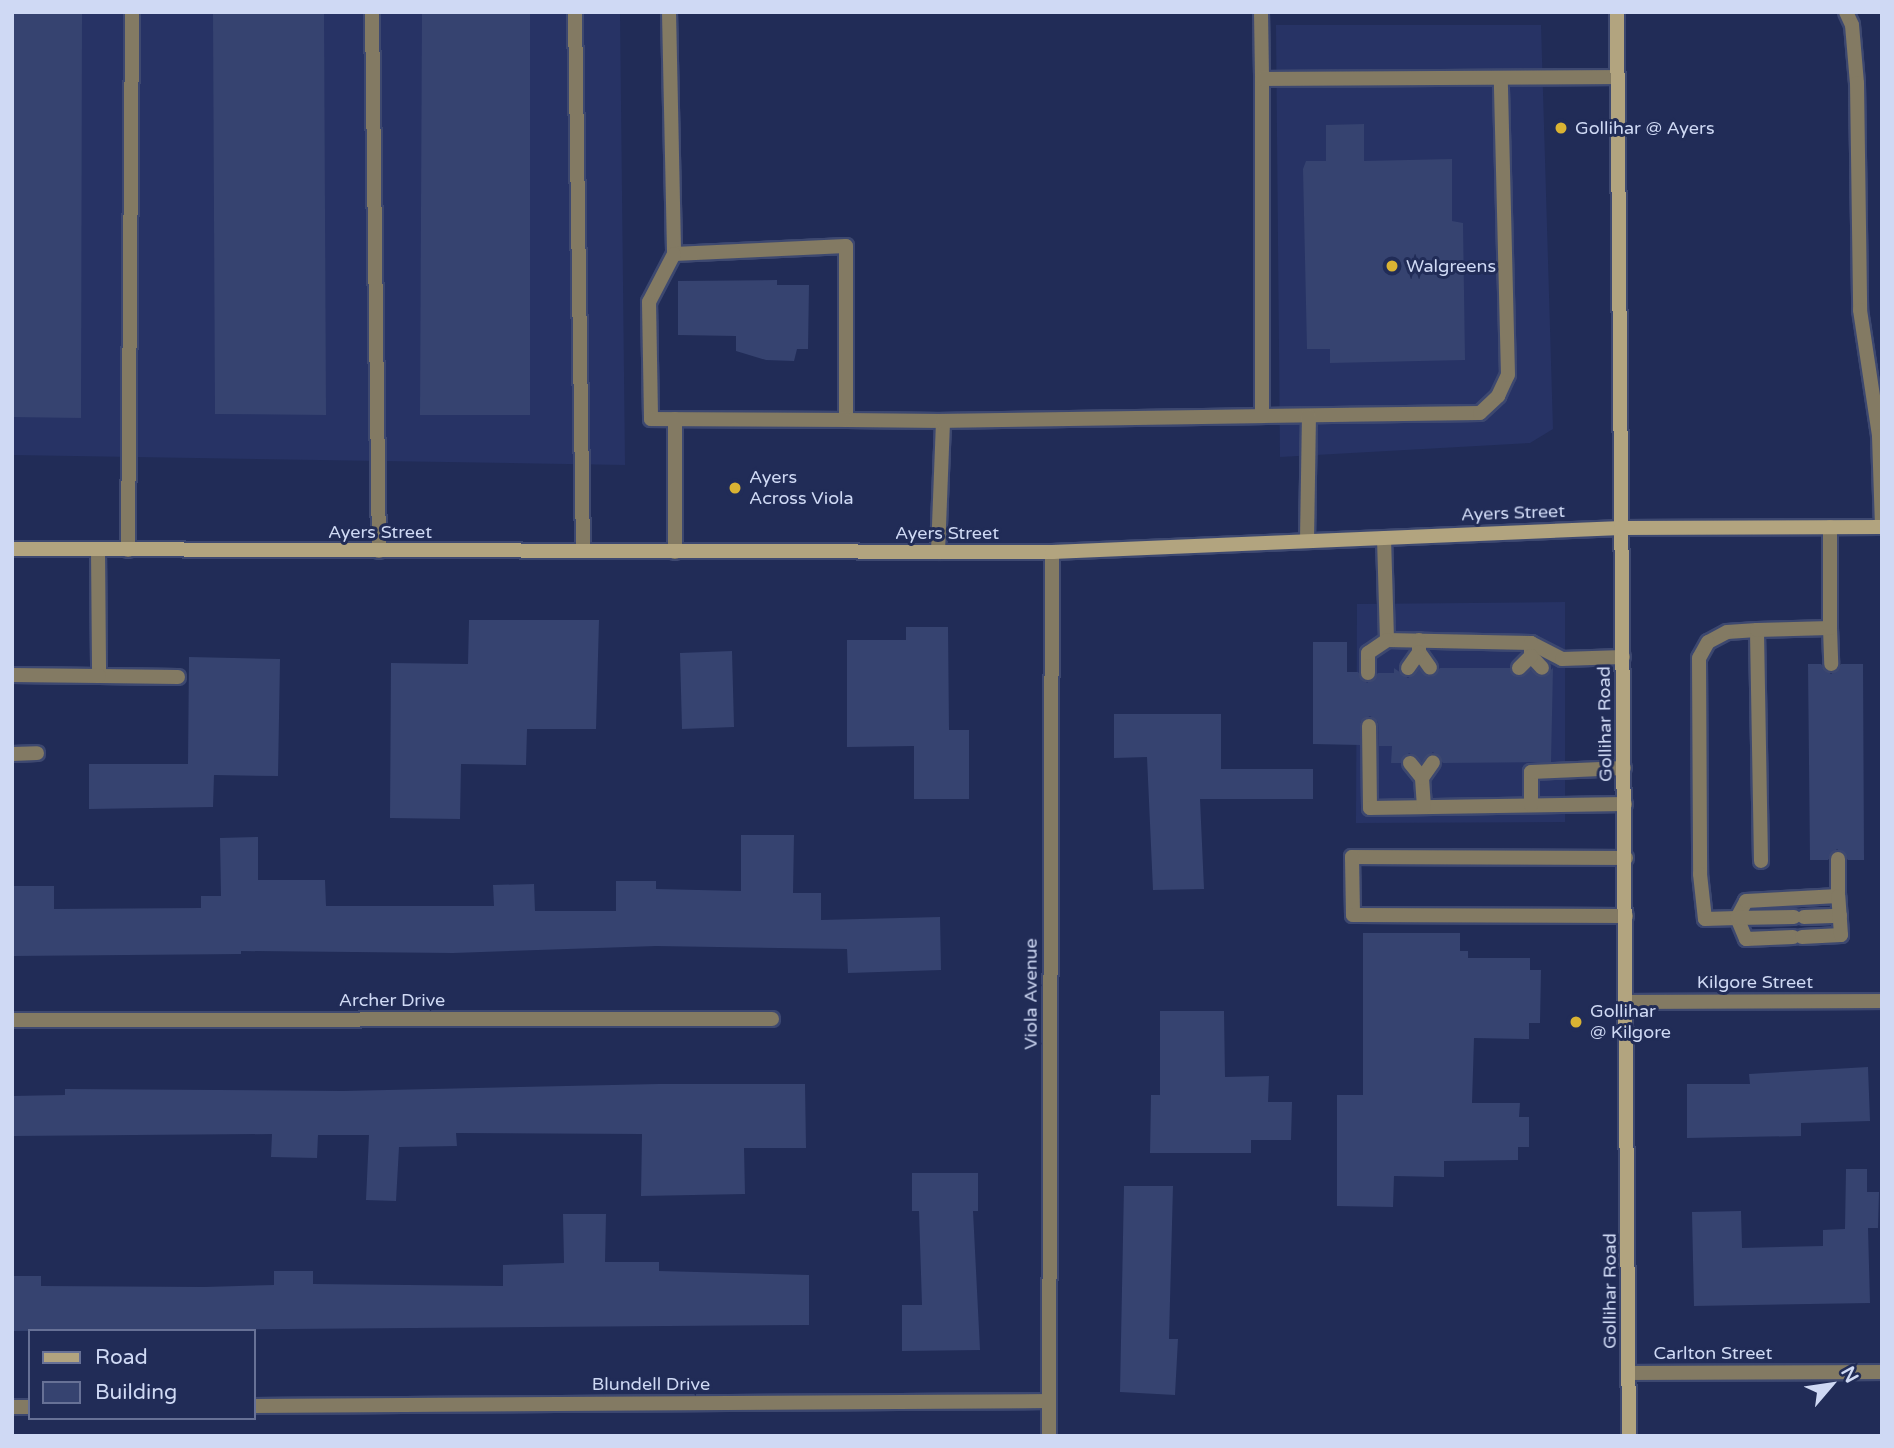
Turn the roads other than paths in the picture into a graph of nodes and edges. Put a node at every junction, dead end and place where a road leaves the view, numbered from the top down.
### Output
1 (132, 12) edge
2 (372, 12) edge
3 (575, 12) edge
4 (669, 12) edge
5 (1261, 12) edge
6 (1617, 12) edge
7 (1846, 12) edge
8 (1618, 78) junction
9 (1262, 79) junction
10 (1501, 79) junction
11 (674, 254) junction
12 (1262, 416) junction
13 (1309, 416) junction
14 (675, 419) junction
15 (846, 420) junction
16 (943, 421) junction
17 (1830, 527) junction
18 (1882, 527) edge
19 (1621, 528) junction
20 (1384, 538) junction
21 (1307, 541) junction
22 (12, 549) edge
23 (98, 550) junction
24 (128, 550) junction
25 (379, 551) junction
26 (583, 551) junction
27 (675, 552) junction
28 (938, 552) junction
29 (1052, 552) junction
30 (1830, 628) junction
31 (1757, 630) junction
32 (1387, 640) junction
33 (1419, 646) junction
34 (1531, 649) junction
35 (1623, 657) junction
36 (1831, 664) dead end
37 (1408, 668) dead end
38 (1430, 668) dead end
39 (1519, 668) dead end
40 (1542, 668) dead end
41 (1368, 673) dead end
42 (12, 675) edge
43 (99, 676) junction
44 (178, 677) dead end
45 (1369, 726) dead end
46 (37, 753) dead end
47 (12, 754) edge
48 (1433, 762) dead end
49 (1543, 762) dead end
50 (1410, 763) dead end
51 (1525, 767) junction
52 (1624, 768) junction
53 (1422, 778) junction
54 (1625, 803) junction
55 (1531, 805) junction
56 (1424, 807) junction
57 (1626, 858) junction
58 (1838, 859) dead end
59 (1761, 861) dead end
60 (1839, 896) junction
61 (1626, 916) junction
62 (1840, 916) junction
63 (1737, 918) junction
64 (1882, 1001) edge
65 (1628, 1002) junction
66 (772, 1019) dead end
67 (12, 1020) edge
68 (1882, 1372) edge
69 (1629, 1373) junction
70 (1049, 1401) junction
71 (256, 1406) edge
72 (1049, 1436) edge
73 (1629, 1436) edge

1 - 24 street
2 - 25 street
3 - 26 street
4 - 11 street
5 - 9 street
6 - 8 main road, Gollihar Road
7 - 18 street
8 - 10 street
8 - 19 main road, Gollihar Road
9 - 10 street
9 - 12 street
10 - 13 street
11 - 14 street
11 - 15 street
12 - 13 street
12 - 16 street
13 - 21 street
14 - 15 street
14 - 27 street
15 - 16 street
16 - 28 street
17 - 18 main road, Ayers Street
17 - 19 main road, Ayers Street
17 - 30 street
19 - 20 main road, Ayers Street
19 - 35 main road, Gollihar Road
20 - 21 main road, Ayers Street
20 - 32 street
21 - 29 main road, Ayers Street
22 - 23 main road, Ayers Street
23 - 24 main road, Ayers Street
23 - 43 street
24 - 25 main road, Ayers Street
25 - 26 main road, Ayers Street
26 - 27 main road, Ayers Street
27 - 28 main road, Ayers Street
28 - 29 main road, Ayers Street
29 - 70 street, Viola Avenue
30 - 31 street
30 - 36 street
31 - 59 street
31 - 63 street
32 - 33 street
32 - 41 street
33 - 34 street
33 - 37 street
33 - 38 street
34 - 35 street
34 - 39 street
34 - 40 street
35 - 52 main road, Gollihar Road
42 - 43 street
43 - 44 street
45 - 56 street
46 - 47 street
48 - 53 street
49 - 51 street
50 - 53 street
51 - 52 street
51 - 55 street
52 - 54 main road, Gollihar Road
53 - 56 street
54 - 55 street
54 - 57 main road, Gollihar Road
55 - 56 street
57 - 61 main road, Gollihar Road
57 - 61 street
58 - 60 street
60 - 62 street
60 - 63 street
61 - 65 main road, Gollihar Road
62 - 63 street
62 - 63 street
64 - 65 street, Kilgore Street
65 - 69 main road, Gollihar Road
66 - 67 street, Archer Drive
68 - 69 street, Carlton Street
69 - 73 main road, Gollihar Road
70 - 71 street, Blundell Drive
70 - 72 street, Viola Avenue

